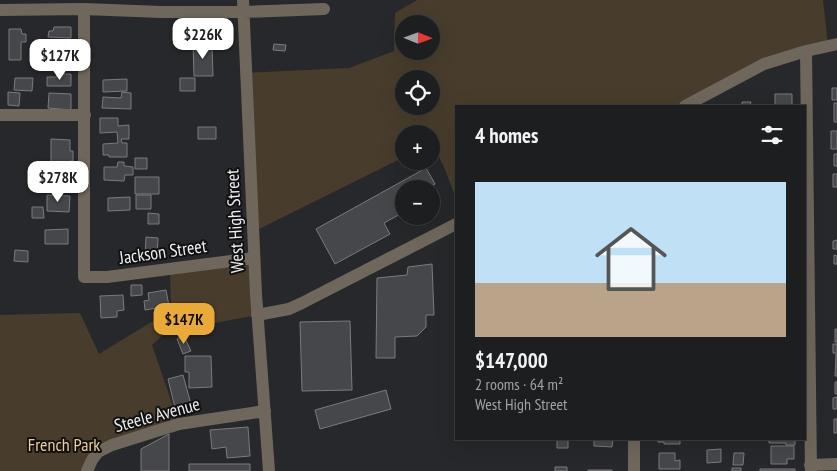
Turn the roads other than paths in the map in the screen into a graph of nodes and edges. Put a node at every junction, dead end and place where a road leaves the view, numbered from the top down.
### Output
1 (243, 6) edge
2 (84, 9) junction
3 (324, 9) dead end
4 (0, 10) edge
5 (837, 44) edge
6 (806, 51) junction
7 (687, 105) edge
8 (0, 115) edge
9 (85, 115) junction
10 (455, 225) edge
11 (254, 258) junction
12 (257, 315) junction
13 (265, 411) junction
14 (634, 440) edge
15 (837, 464) edge
16 (89, 465) edge
17 (810, 468) edge
18 (269, 471) edge
19 (634, 471) edge

1 - 2 street
1 - 3 street
1 - 11 street, West High Street
2 - 4 street
2 - 9 street
5 - 6 street
6 - 7 street
6 - 17 street
8 - 9 street
9 - 11 street, Jackson Street
10 - 12 street
11 - 12 street, West High Street
12 - 13 street, West High Street
13 - 16 street, Steele Avenue
13 - 18 street, West High Street
14 - 19 street
15 - 17 street

